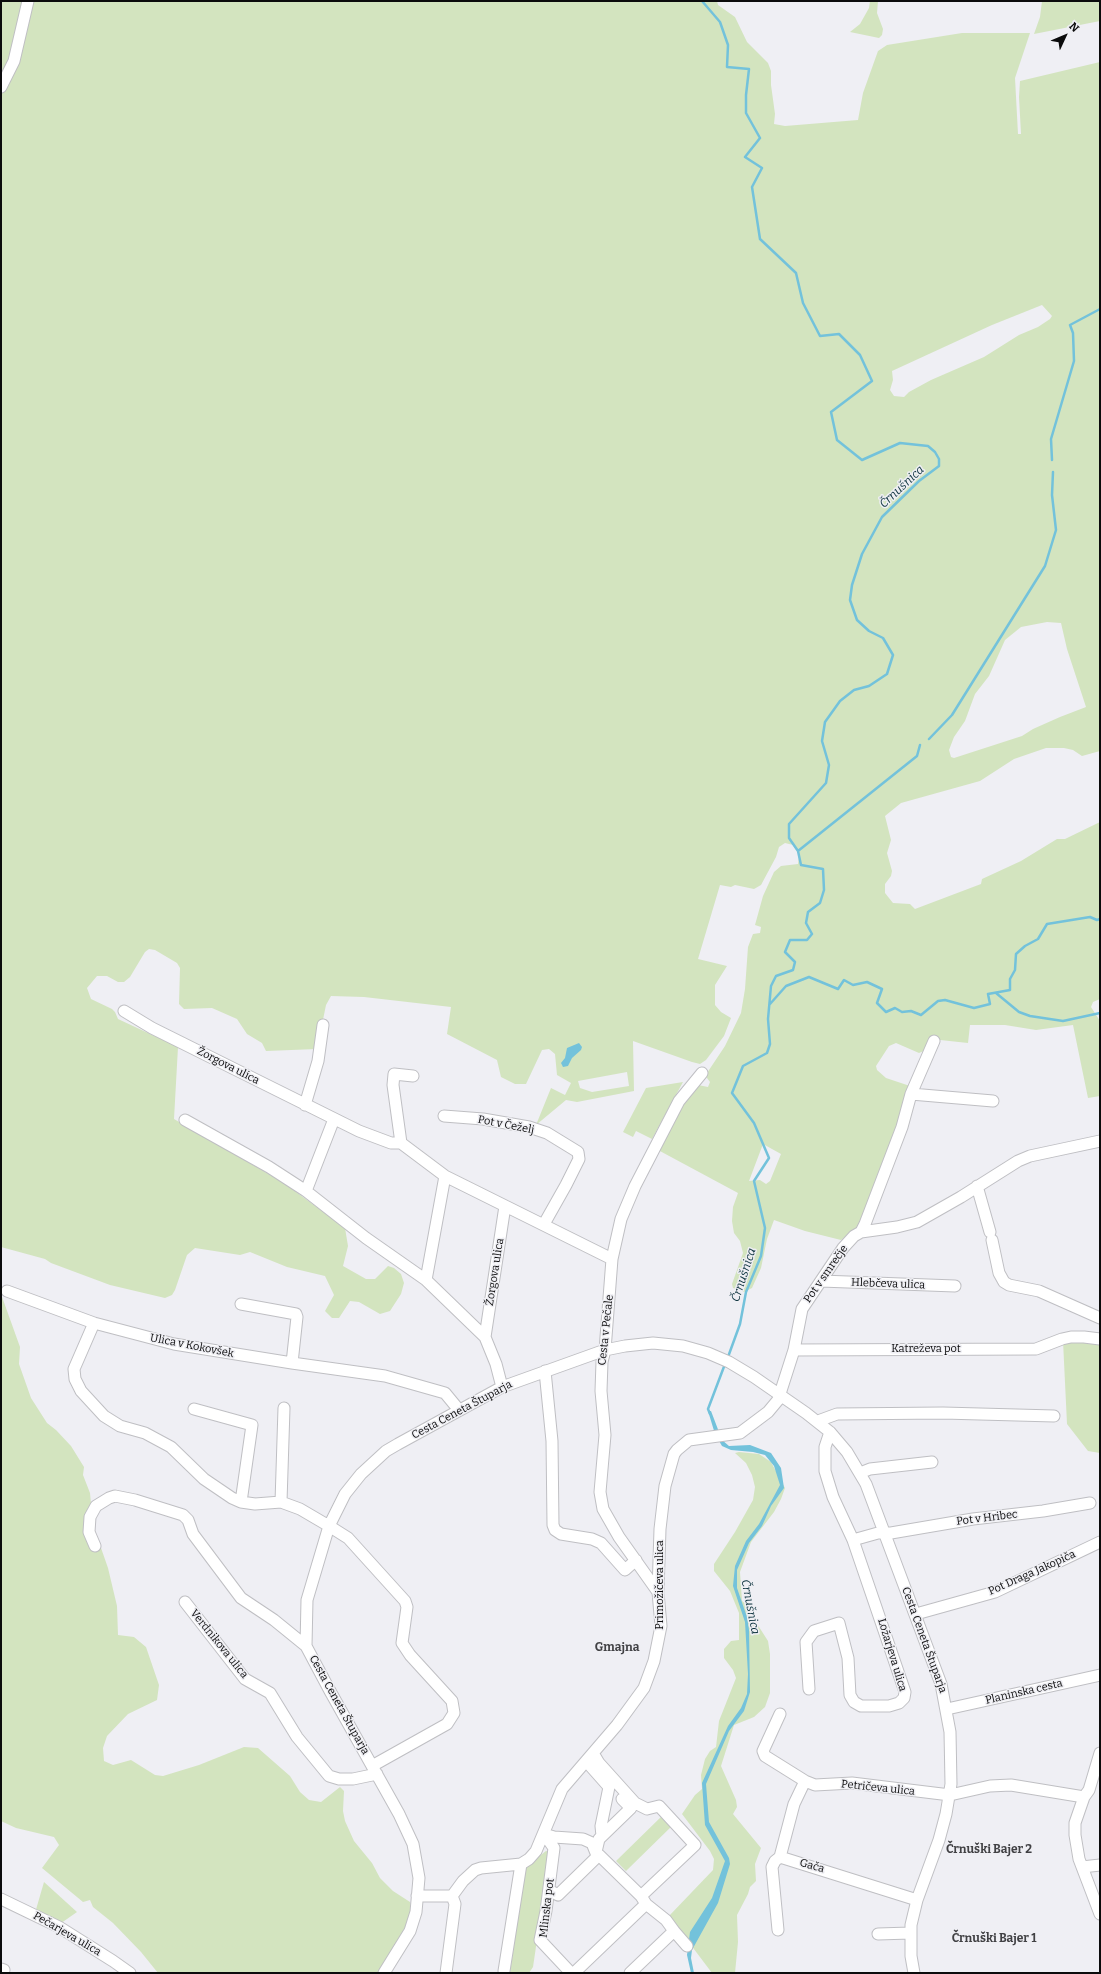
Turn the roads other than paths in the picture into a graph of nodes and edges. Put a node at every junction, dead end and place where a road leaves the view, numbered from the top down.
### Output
1 (28, 1) edge
2 (1, 87) edge
3 (124, 1011) dead end
4 (323, 1025) dead end
5 (934, 1042) dead end
6 (702, 1073) dead end
7 (413, 1076) dead end
8 (911, 1094) junction
9 (993, 1101) dead end
10 (305, 1105) junction
11 (444, 1116) dead end
12 (334, 1119) junction
13 (185, 1120) dead end
14 (1100, 1141) edge
15 (401, 1142) junction
16 (445, 1176) junction
17 (977, 1186) junction
18 (306, 1191) junction
19 (505, 1206) junction
20 (544, 1224) junction
21 (861, 1232) junction
22 (612, 1259) junction
23 (426, 1280) junction
24 (821, 1281) junction
25 (956, 1286) dead end
26 (7, 1291) dead end
27 (241, 1304) dead end
28 (1100, 1318) edge
29 (94, 1323) junction
30 (485, 1337) junction
31 (1100, 1339) edge
32 (605, 1350) junction
33 (794, 1350) junction
34 (292, 1363) junction
35 (545, 1371) junction
36 (502, 1387) junction
37 (780, 1394) junction
38 (284, 1408) dead end
39 (194, 1409) dead end
40 (459, 1410) junction
41 (1054, 1416) dead end
42 (818, 1421) junction
43 (830, 1432) junction
44 (932, 1462) dead end
45 (860, 1473) junction
46 (241, 1502) junction
47 (281, 1502) junction
48 (1090, 1503) dead end
49 (329, 1526) junction
50 (885, 1533) junction
51 (852, 1540) junction
52 (1100, 1542) edge
53 (95, 1546) dead end
54 (636, 1560) junction
55 (658, 1592) junction
56 (185, 1602) dead end
57 (916, 1614) junction
58 (306, 1646) junction
59 (1100, 1675) edge
60 (809, 1689) dead end
61 (947, 1709) junction
62 (780, 1714) dead end
63 (1100, 1753) edge
64 (589, 1757) junction
65 (374, 1770) junction
66 (805, 1781) junction
67 (610, 1786) junction
68 (950, 1795) junction
69 (1084, 1797) junction
70 (633, 1806) junction
71 (544, 1834) junction
72 (602, 1836) junction
73 (598, 1854) junction
74 (780, 1857) junction
75 (521, 1864) junction
76 (1100, 1865) edge
77 (1082, 1867) junction
78 (549, 1890) junction
79 (417, 1896) junction
80 (452, 1896) junction
81 (1, 1899) edge
82 (643, 1900) junction
83 (917, 1900) junction
84 (1100, 1914) edge
85 (778, 1930) dead end
86 (674, 1931) junction
87 (910, 1933) junction
88 (878, 1934) dead end
89 (687, 1946) dead end
90 (504, 1971) dead end
91 (130, 1973) edge
92 (384, 1973) edge
93 (446, 1973) edge
94 (571, 1973) edge
95 (574, 1973) edge
96 (630, 1973) edge
97 (914, 1973) edge

1 - 2 street
3 - 10 street, Žorgova ulica
4 - 10 street
5 - 8 street, Pot v smrečje
6 - 22 street, Cesta v Pečale
7 - 15 street
8 - 9 street
8 - 21 street, Pot v smrečje
10 - 12 street, Žorgova ulica
11 - 20 street, Pot v Čeželj
12 - 15 street, Žorgova ulica
12 - 18 street
13 - 18 street
14 - 17 street
15 - 16 street
16 - 19 street
16 - 23 street
17 - 21 street
17 - 28 street
18 - 23 street
19 - 20 street
19 - 30 street, Žorgova ulica
20 - 22 street
21 - 24 street, Pot v smrečje
22 - 32 street, Cesta v Pečale
23 - 30 street
24 - 25 street, Hlebčeva ulica
24 - 33 street, Pot v smrečje
26 - 29 street, Ulica v Kokovšek
27 - 34 street
29 - 34 street, Ulica v Kokovšek
29 - 46 street
30 - 36 street
31 - 33 street, Katreževa pot
32 - 35 street, Cesta Ceneta Štuparja
32 - 37 street, Cesta Ceneta Štuparja
32 - 54 street, Cesta v Pečale
33 - 37 street, Pot v smrečje
34 - 40 street, Ulica v Kokovšek
35 - 36 street, Cesta Ceneta Štuparja
35 - 54 street
36 - 40 street, Cesta Ceneta Štuparja
37 - 42 street, Cesta Ceneta Štuparja
37 - 55 street, Primožičeva ulica
38 - 47 street
39 - 46 street
40 - 49 street, Cesta Ceneta Štuparja
41 - 42 street
42 - 43 street, Cesta Ceneta Štuparja
43 - 45 street, Cesta Ceneta Štuparja
43 - 51 street
44 - 45 street
45 - 50 street, Cesta Ceneta Štuparja
46 - 47 street
47 - 49 street
48 - 50 street, Pot v Hribec
49 - 58 street, Cesta Ceneta Štuparja
49 - 65 street, Verdnikova ulica
50 - 51 street, Pot v Hribec
50 - 57 street, Cesta Ceneta Štuparja
51 - 60 street, Ložarjeva ulica
52 - 57 street, Pot Draga Jakopiča
53 - 58 street
54 - 55 street, Cesta v Pečale
55 - 64 street, Primožičeva ulica
56 - 65 street, Verdnikova ulica
57 - 61 street, Cesta Ceneta Štuparja
58 - 65 street, Cesta Ceneta Štuparja
59 - 61 street, Planinska cesta
61 - 68 street, Cesta Ceneta Štuparja
62 - 66 street, Petričeva ulica
63 - 69 street
64 - 67 street
64 - 70 street
64 - 71 street, Primožičeva ulica
65 - 79 street, Cesta Ceneta Štuparja
66 - 68 street, Petričeva ulica
66 - 74 street
67 - 70 street
67 - 72 street
68 - 69 street, Petričeva ulica
68 - 83 street, Cesta Ceneta Štuparja
69 - 77 street
70 - 72 street
70 - 82 street
71 - 73 street
71 - 75 street, Primožičeva ulica
71 - 78 street, Mlinska pot
72 - 73 street
73 - 78 street
73 - 82 street
74 - 83 street, Gača
74 - 85 street
75 - 80 street
75 - 90 street
76 - 77 street
77 - 84 street
78 - 94 street, Mlinska pot
79 - 80 street
79 - 92 street, Cesta Ceneta Štuparja
80 - 93 street
81 - 91 street, Pečarjeva ulica
82 - 86 street
82 - 95 street
83 - 87 street, Cesta Ceneta Štuparja
86 - 89 street
86 - 96 street
87 - 88 street
87 - 97 street, Cesta Ceneta Štuparja

